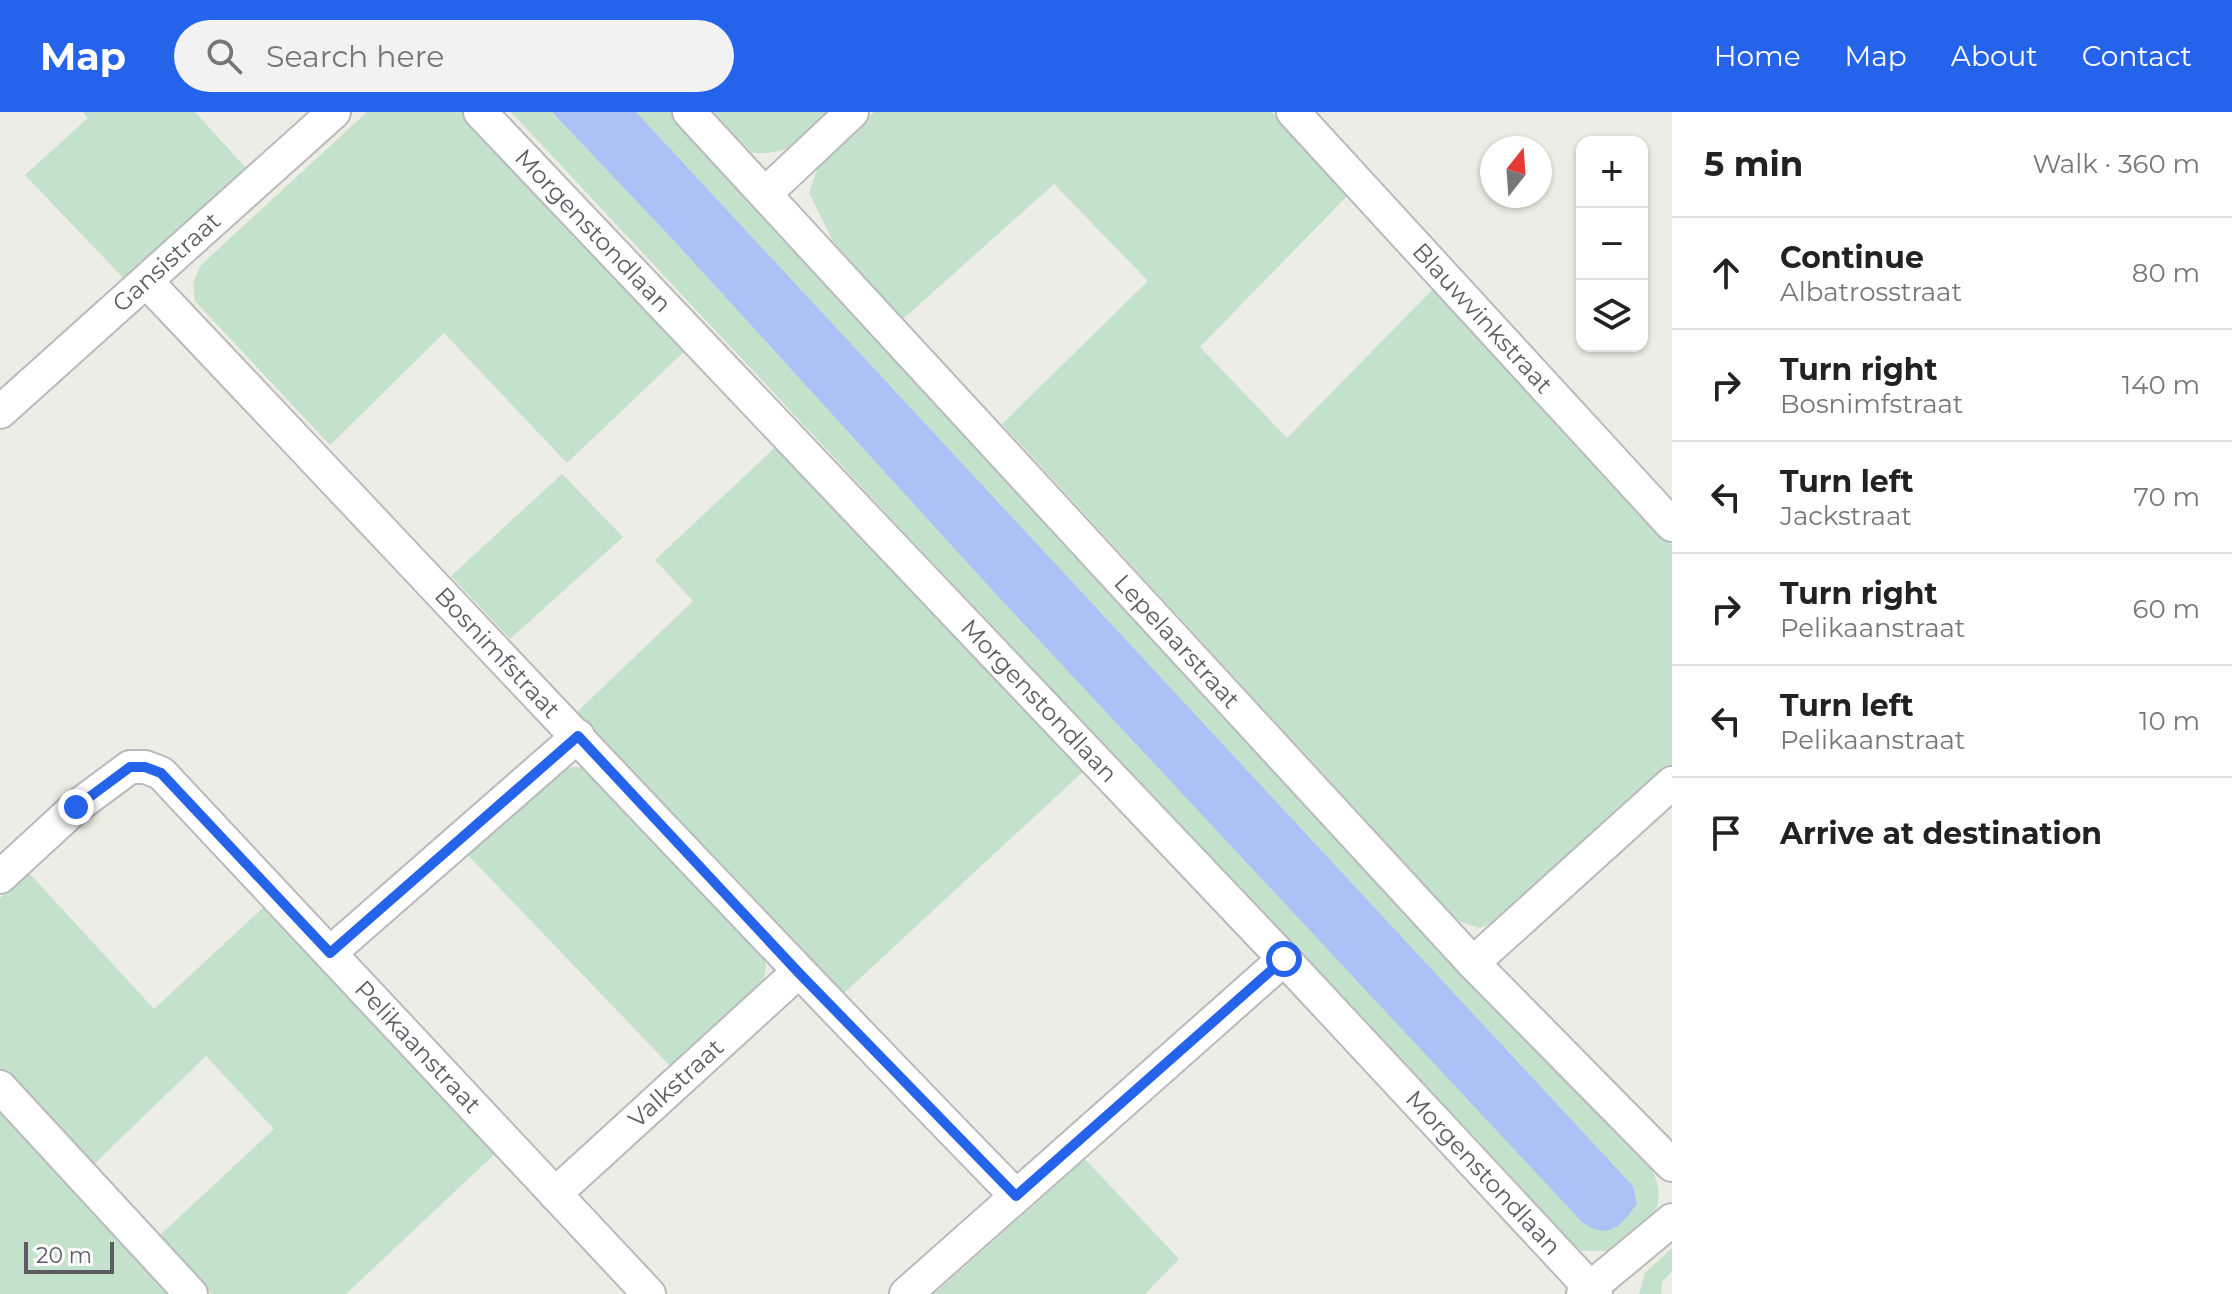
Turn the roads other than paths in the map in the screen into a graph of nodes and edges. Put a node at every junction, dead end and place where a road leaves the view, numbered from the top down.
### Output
1 (334, 112) edge
2 (480, 112) edge
3 (689, 112) edge
4 (852, 112) edge
5 (1305, 116) edge
6 (765, 194) junction
7 (147, 282) junction
8 (0, 412) edge
9 (1672, 525) edge
10 (578, 736) junction
11 (1672, 783) edge
12 (0, 877) edge
13 (330, 953) junction
14 (1284, 959) junction
15 (1473, 963) junction
16 (798, 972) junction
17 (0, 1087) edge
18 (1672, 1165) edge
19 (555, 1194) junction
20 (1016, 1196) junction
21 (1672, 1220) edge
22 (1590, 1292) edge
23 (191, 1294) edge
24 (649, 1294) edge
25 (906, 1294) edge

1 - 7 street, Gansistraat
2 - 14 street, Morgenstondlaan
3 - 6 street, Lepelaarstraat
4 - 6 street
5 - 9 street, Blauwvinkstraat
6 - 15 street, Lepelaarstraat
7 - 8 street, Gansistraat
7 - 10 street, Bosnimfstraat
10 - 13 street
10 - 16 street, Bosnimfstraat
11 - 15 street
12 - 13 street, Pelikaanstraat
13 - 19 street, Pelikaanstraat
14 - 20 street
14 - 22 street, Morgenstondlaan
15 - 18 street, Lepelaarstraat
16 - 19 street, Valkstraat
16 - 20 street, Bosnimfstraat
17 - 23 street
19 - 24 street, Pelikaanstraat
20 - 25 street
21 - 22 street

